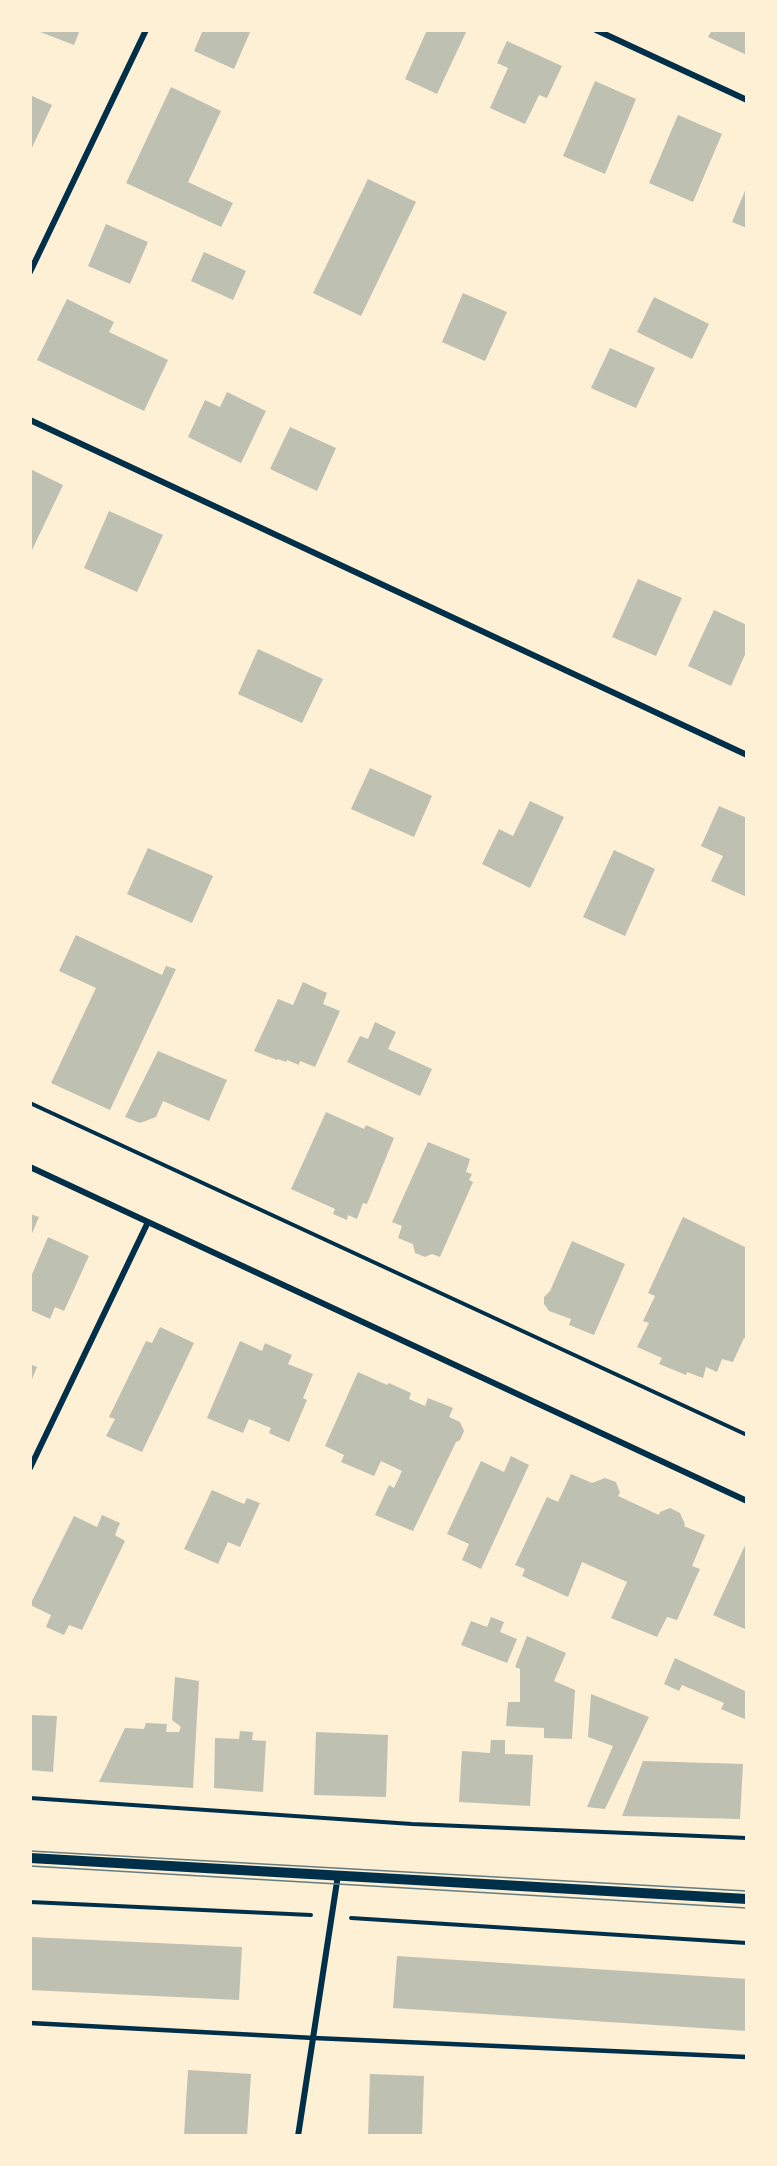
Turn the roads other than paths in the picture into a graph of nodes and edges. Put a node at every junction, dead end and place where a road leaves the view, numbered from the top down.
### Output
1 (146, 30) edge
2 (596, 30) edge
3 (747, 100) edge
4 (30, 272) edge
5 (30, 420) edge
6 (747, 755) edge
7 (30, 1167) edge
8 (148, 1222) junction
9 (30, 1467) edge
10 (747, 1501) edge
11 (30, 1858) edge
12 (338, 1875) junction
13 (747, 1899) edge
14 (30, 2023) edge
15 (314, 2038) junction
16 (747, 2056) edge
17 (298, 2136) edge

1 - 4 street
2 - 3 street
5 - 6 street
7 - 8 street
8 - 9 street
8 - 10 street
11 - 12 street
12 - 13 street
12 - 15 street
14 - 15 lane
15 - 16 lane
15 - 17 street

